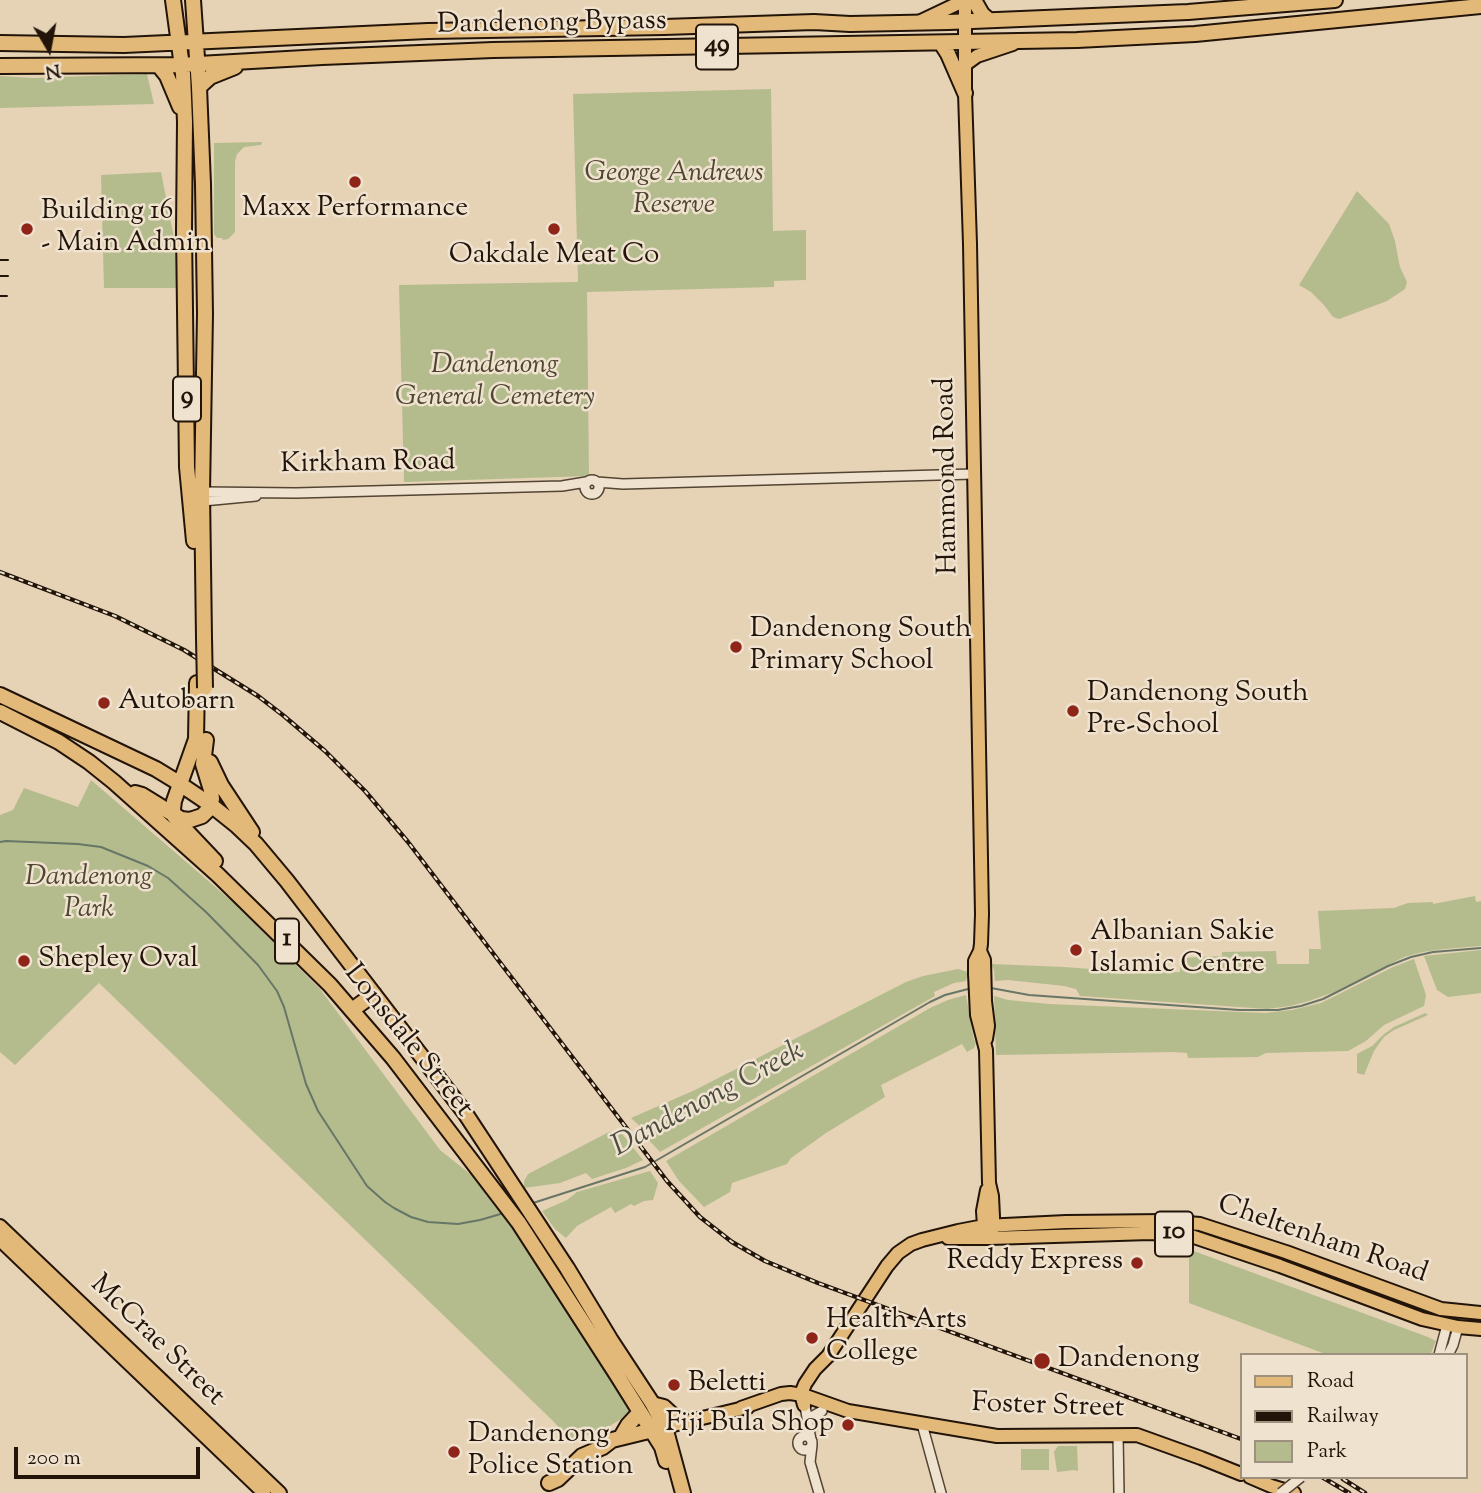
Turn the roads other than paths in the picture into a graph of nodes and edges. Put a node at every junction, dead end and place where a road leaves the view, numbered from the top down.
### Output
1 (173, 0) edge
2 (965, 0) edge
3 (974, 0) edge
4 (1335, 0) edge
5 (193, 4) edge
6 (1481, 6) edge
7 (989, 20) junction
8 (174, 21) junction
9 (965, 21) junction
10 (919, 22) junction
11 (216, 40) junction
12 (1024, 41) junction
13 (177, 42) junction
14 (196, 42) junction
15 (966, 42) junction
16 (941, 43) junction
17 (0, 44) edge
18 (124, 44) junction
19 (246, 62) junction
20 (965, 64) junction
21 (181, 65) junction
22 (198, 65) junction
23 (0, 66) edge
24 (159, 66) junction
25 (199, 88) junction
26 (965, 93) junction
27 (185, 122) junction
28 (184, 246) junction
29 (204, 246) junction
30 (186, 349) junction
31 (205, 349) junction
32 (973, 474) junction
33 (198, 496) junction
34 (0, 695) edge
35 (0, 712) edge
36 (200, 744) junction
37 (156, 769) junction
38 (181, 784) junction
39 (122, 790) junction
40 (211, 805) junction
41 (174, 816) junction
42 (256, 844) junction
43 (218, 875) junction
44 (374, 994) junction
45 (352, 1010) junction
46 (509, 1180) junction
47 (989, 1183) junction
48 (489, 1184) junction
49 (985, 1199) junction
50 (526, 1221) junction
51 (1086, 1222) junction
52 (0, 1226) edge
53 (1181, 1228) junction
54 (989, 1230) junction
55 (951, 1232) junction
56 (1087, 1236) junction
57 (937, 1237) junction
58 (0, 1240) edge
59 (1286, 1252) junction
60 (1280, 1266) junction
61 (1455, 1311) junction
62 (1481, 1313) edge
63 (1453, 1326) junction
64 (1481, 1329) edge
65 (1440, 1353) edge
66 (1448, 1353) edge
67 (828, 1356) junction
68 (815, 1369) junction
69 (805, 1400) junction
70 (747, 1405) junction
71 (822, 1410) junction
72 (848, 1411) junction
73 (640, 1412) junction
74 (807, 1422) junction
75 (922, 1423) junction
76 (665, 1427) junction
77 (1118, 1435) junction
78 (617, 1439) junction
79 (811, 1442) junction
80 (810, 1462) junction
81 (1240, 1474) edge
82 (1254, 1479) edge
83 (1298, 1479) edge
84 (544, 1488) edge
85 (1278, 1491) edge
86 (264, 1493) edge
87 (280, 1493) edge
88 (675, 1493) edge
89 (683, 1493) edge
90 (819, 1493) edge
91 (941, 1493) edge
92 (1119, 1493) edge
93 (1294, 1493) edge

1 - 8 highway, 9
2 - 9 main road, Hammond Road
2 - 10 main road
3 - 7 highway
4 - 7 highway, Dandenong Bypass / 49
5 - 11 highway
5 - 14 highway, 9
6 - 12 highway, Dandenong Bypass / 49
7 - 9 highway, Dandenong Bypass / 49
8 - 13 highway, 9
8 - 18 highway
9 - 10 highway, Dandenong Bypass / 49
9 - 15 main road, Hammond Road
10 - 11 highway, Dandenong Bypass / 49
11 - 14 highway, Dandenong Bypass / 49
12 - 15 highway, Dandenong Bypass / 49
12 - 20 main road
13 - 14 highway, Dandenong Bypass / 49
13 - 18 highway, Dandenong Bypass / 49
13 - 21 highway, 9
14 - 22 highway, 9
15 - 16 highway, Dandenong Bypass / 49
15 - 20 main road, Hammond Road
16 - 19 highway, Dandenong Bypass / 49
16 - 26 highway
17 - 18 highway, Dandenong Bypass / 49
19 - 22 highway, Dandenong Bypass / 49
19 - 25 highway
20 - 26 main road, Hammond Road
21 - 22 highway, Dandenong Bypass / 49
21 - 24 highway, Dandenong Bypass / 49
21 - 27 highway, 9
22 - 25 highway, 9
23 - 24 highway, Dandenong Bypass / 49
24 - 27 highway
25 - 29 highway, 9
26 - 32 main road, Hammond Road
27 - 28 highway, 9
28 - 29 highway
28 - 30 highway, 9
29 - 31 highway, 9
30 - 31 highway
30 - 33 highway, 9
31 - 33 highway, 9
32 - 33 street, Kirkham Road
32 - 47 main road, Hammond Road
33 - 36 highway, 9
34 - 37 highway, Lonsdale Street / 1
35 - 39 highway, Lonsdale Street / 1
36 - 37 highway
36 - 38 highway, 9
36 - 40 highway
36 - 42 highway, 9
37 - 38 highway, Lonsdale Street / 1
38 - 40 highway, Lonsdale Street / 1
38 - 41 highway, 9
39 - 41 highway
39 - 43 highway, Lonsdale Street / 1
40 - 41 highway
40 - 42 highway, Lonsdale Street / 1
41 - 43 highway
42 - 44 highway, Lonsdale Street / 1
43 - 45 highway, Lonsdale Street / 1
44 - 45 highway
44 - 46 highway, Lonsdale Street / 1
45 - 48 highway, Lonsdale Street / 1
46 - 48 highway
46 - 50 highway, Lonsdale Street / 1
47 - 49 main road, Hammond Road
47 - 54 main road, Hammond Road
48 - 50 highway, Lonsdale Street / 1
49 - 54 main road, Hammond Road
49 - 55 main road
50 - 73 highway, Lonsdale Street / 1
50 - 76 highway, Lonsdale Street / 1
51 - 53 main road, Cheltenham Road / 10
51 - 54 main road, Cheltenham Road / 10
51 - 56 main road
52 - 87 main road, McCrae Street
53 - 56 main road, Cheltenham Road / 10
53 - 59 main road, Cheltenham Road / 10
53 - 60 main road, Cheltenham Road / 10
54 - 55 main road, Cheltenham Road / 10
54 - 56 main road, Cheltenham Road / 10
54 - 57 main road, Cheltenham Road / 10
55 - 57 main road, Cheltenham Road / 10
57 - 67 main road, Cheltenham Road / 10
58 - 86 main road, McCrae Street
59 - 60 main road
59 - 61 main road, Cheltenham Road / 10
60 - 63 main road, Cheltenham Road / 10
61 - 62 main road, Cheltenham Road / 10
61 - 63 main road
63 - 64 main road, Cheltenham Road / 10
63 - 65 street
63 - 66 street
67 - 68 main road, Cheltenham Road / 10
67 - 69 main road, Cheltenham Road / 10
68 - 69 main road, Cheltenham Road / 10
68 - 70 main road, 10
69 - 70 main road, Foster Street / 10
69 - 71 main road, Foster Street
69 - 72 main road, Foster Street
69 - 74 street
70 - 76 main road, Foster Street / 10
71 - 72 main road, Foster Street
71 - 74 street
72 - 75 main road, Foster Street
73 - 76 highway, Lonsdale Street / 1
73 - 78 highway
74 - 79 street
75 - 77 main road, Foster Street
75 - 91 street
76 - 78 highway, Foster Street
76 - 88 highway, Lonsdale Street / 1
76 - 89 highway, Lonsdale Street / 1
77 - 81 main road, Foster Street
77 - 92 street
78 - 84 highway, Foster Street
79 - 80 street
79 - 80 street
80 - 90 street
82 - 85 main road
83 - 85 street, bridge
85 - 93 main road

